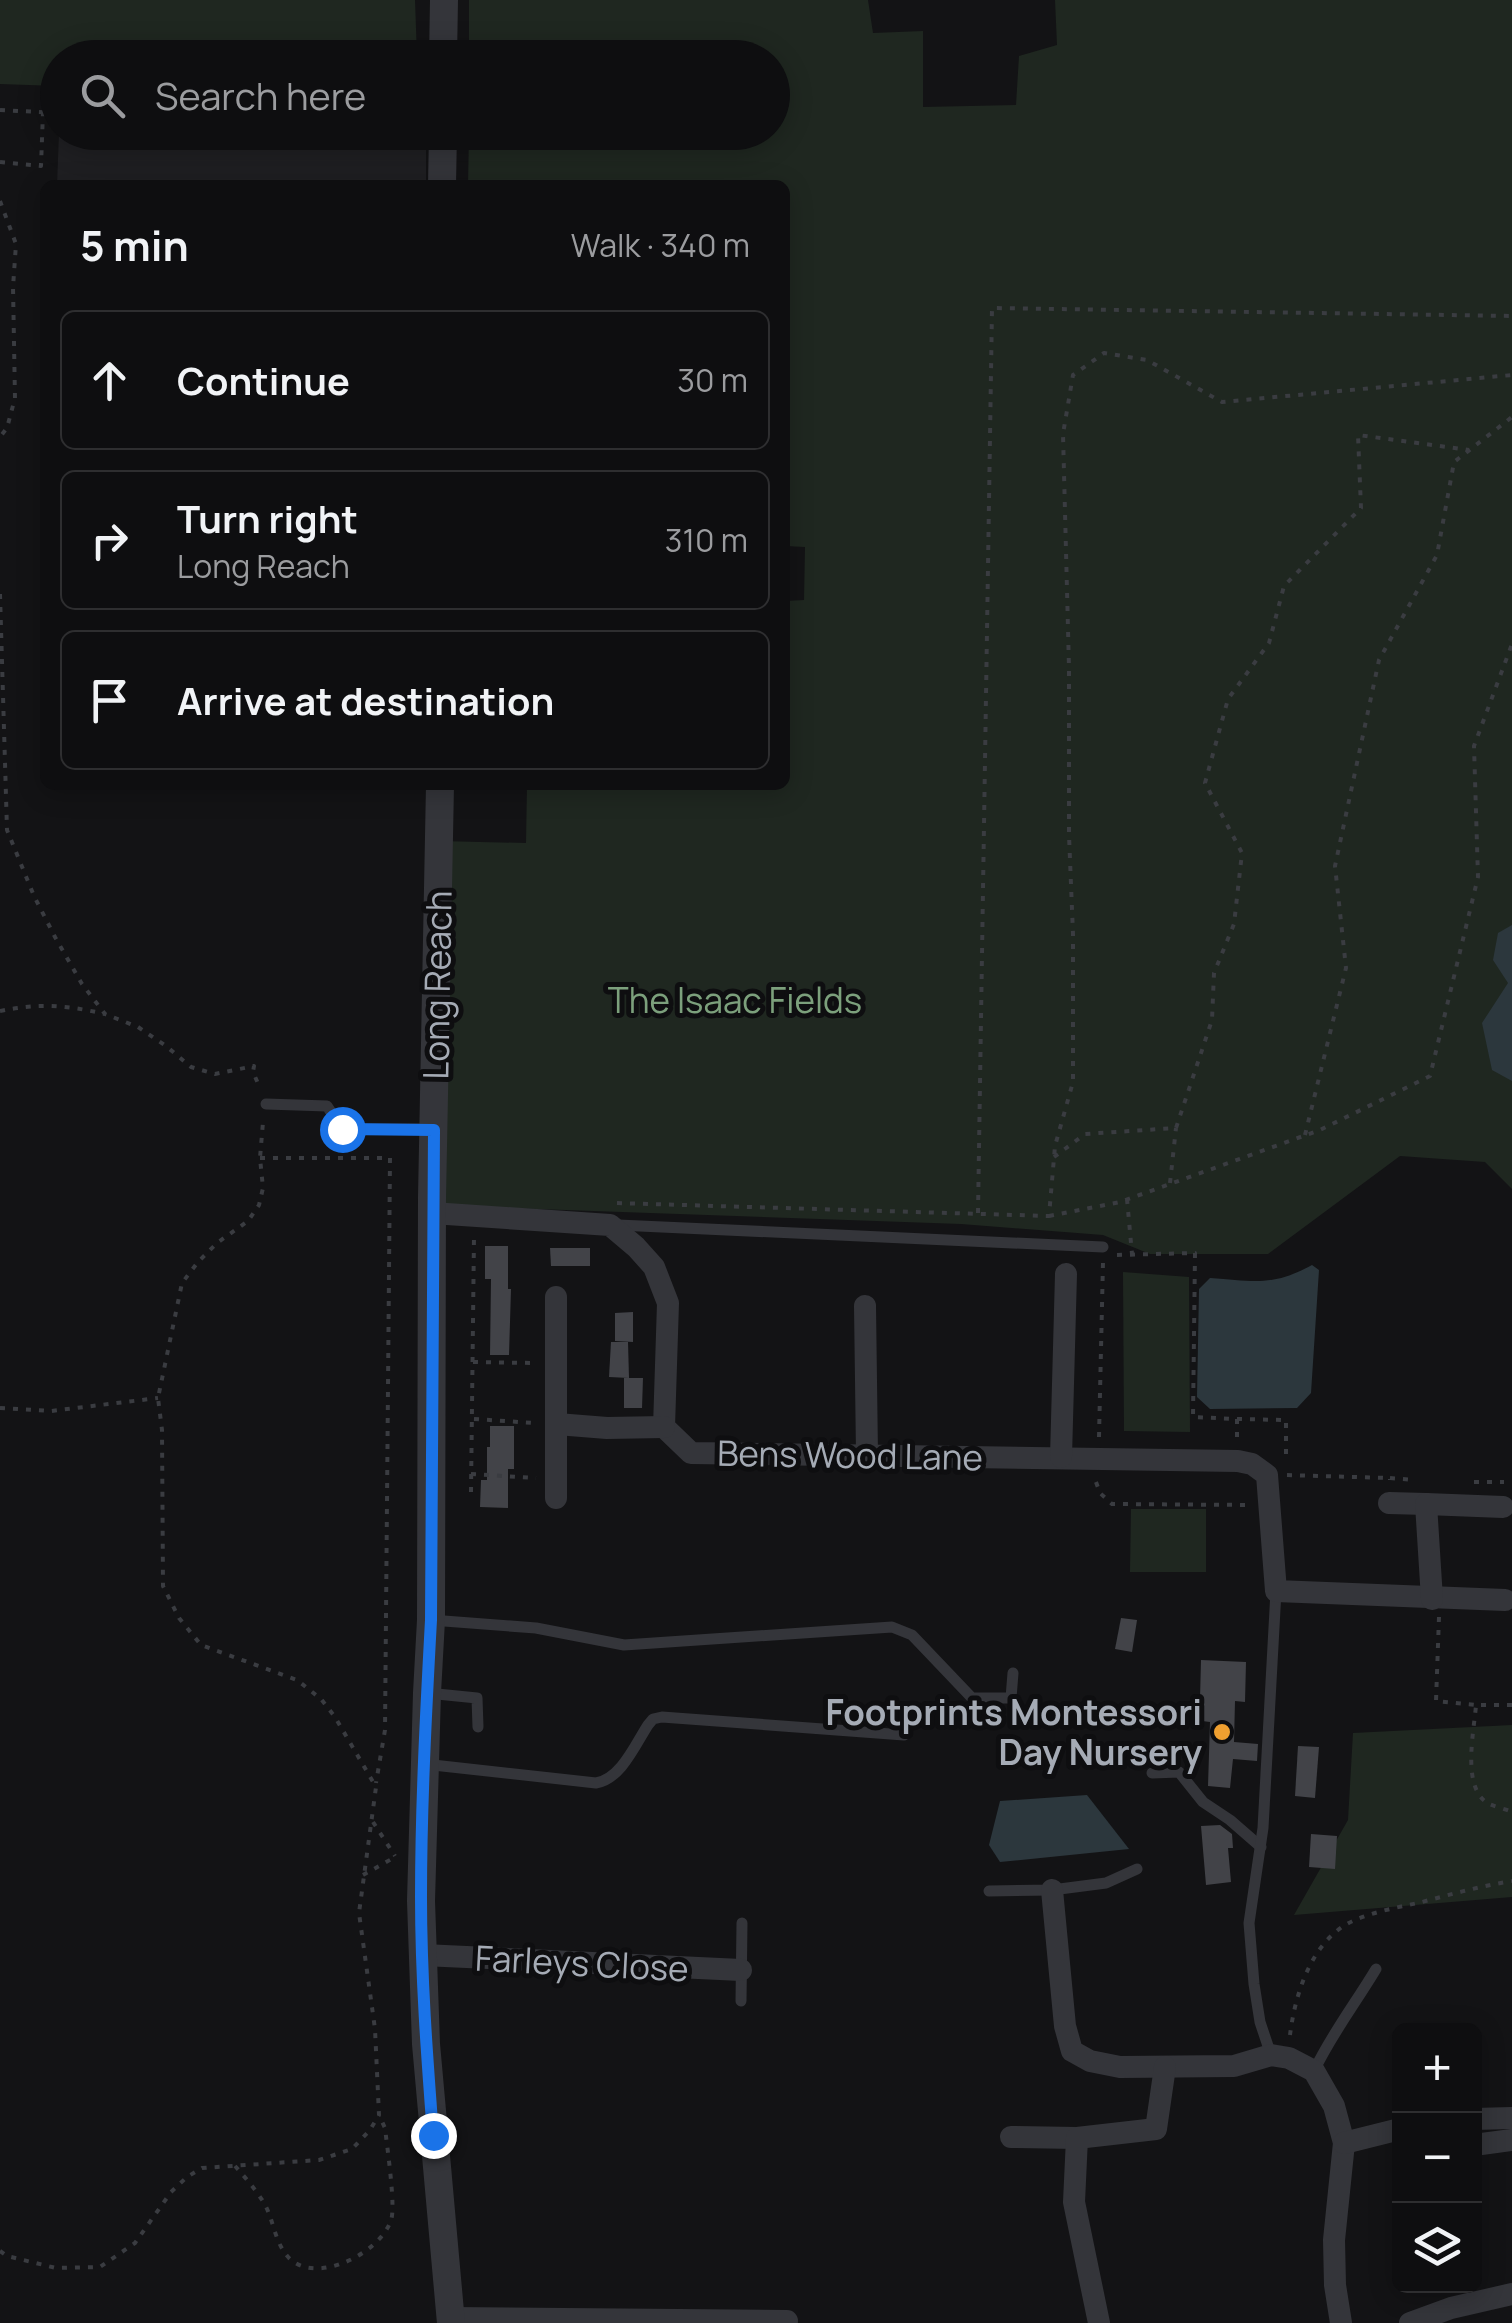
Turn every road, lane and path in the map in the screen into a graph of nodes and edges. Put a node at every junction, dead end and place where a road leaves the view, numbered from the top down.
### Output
1 (444, 0) edge
2 (444, 40) edge
3 (0, 110) edge
4 (40, 112) edge
5 (42, 150) edge
6 (443, 150) edge
7 (0, 162) edge
8 (442, 180) edge
9 (0, 201) edge
10 (1512, 316) edge
11 (1512, 375) edge
12 (1512, 418) edge
13 (0, 437) edge
14 (1469, 450) junction
15 (0, 594) edge
16 (1512, 644) edge
17 (440, 790) edge
18 (0, 1011) edge
19 (105, 1014) junction
20 (266, 1104) junction
21 (1176, 1128) junction
22 (434, 1130) junction
23 (1304, 1135) junction
24 (1054, 1157) junction
25 (260, 1158) junction
26 (1170, 1184) junction
27 (1127, 1200) junction
28 (432, 1213) junction
29 (609, 1214) junction
30 (978, 1214) junction
31 (475, 1216) junction
32 (1049, 1216) junction
33 (1103, 1247) dead end
34 (1132, 1254) junction
35 (1066, 1274) dead end
36 (556, 1298) dead end
37 (865, 1306) dead end
38 (473, 1362) junction
39 (556, 1364) junction
40 (158, 1398) junction
41 (0, 1408) edge
42 (474, 1419) junction
43 (1236, 1419) junction
44 (557, 1424) junction
45 (664, 1427) junction
46 (1286, 1454) dead end
47 (867, 1455) junction
48 (1061, 1457) junction
49 (1098, 1458) junction
50 (1238, 1461) junction
51 (471, 1474) junction
52 (1267, 1475) junction
53 (556, 1488) joint
54 (472, 1492) dead end
55 (1389, 1503) joint
56 (1426, 1504) junction
57 (1269, 1505) junction
58 (1503, 1507) dead end
59 (1276, 1591) junction
60 (1436, 1599) junction
61 (1505, 1600) dead end
62 (431, 1620) junction
63 (1013, 1673) dead end
64 (427, 1693) junction
65 (1476, 1705) junction
66 (1512, 1705) edge
67 (478, 1728) dead end
68 (904, 1734) dead end
69 (424, 1764) junction
70 (1152, 1773) dead end
71 (376, 1786) junction
72 (1512, 1812) edge
73 (371, 1819) junction
74 (1261, 1847) junction
75 (408, 1857) junction
76 (1137, 1869) dead end
77 (363, 1875) junction
78 (1512, 1882) edge
79 (988, 1890) dead end
80 (1052, 1890) junction
81 (742, 1923) dead end
82 (423, 1955) junction
83 (1376, 1969) dead end
84 (742, 1970) junction
85 (741, 2001) dead end
86 (1280, 2056) junction
87 (1165, 2067) junction
88 (1314, 2071) junction
89 (379, 2116) junction
90 (1482, 2118) edge
91 (1512, 2118) edge
92 (1392, 2131) edge
93 (1011, 2137) dead end
94 (1077, 2138) junction
95 (1512, 2140) edge
96 (1392, 2142) edge
97 (1344, 2143) junction
98 (1482, 2144) edge
99 (235, 2166) junction
100 (0, 2253) edge
101 (1512, 2294) edge
102 (450, 2320) edge
103 (787, 2321) edge
104 (1098, 2323) edge
105 (1341, 2323) edge
106 (1410, 2323) edge

1 - 2 street
3 - 4 path
5 - 7 path
6 - 8 street
9 - 13 path
10 - 30 path
11 - 24 path
12 - 14 path
14 - 21 path
14 - 23 path
15 - 19 path
16 - 23 path
17 - 22 street, Long Reach
18 - 19 path
19 - 20 path
20 - 22 lane
20 - 25 path
21 - 24 path
21 - 26 path
22 - 28 street, Long Reach
23 - 26 path
24 - 32 path
25 - 40 path
25 - 71 path
26 - 27 path
27 - 32 path
27 - 34 path
28 - 31 street
28 - 62 street, Long Reach
29 - 30 path
29 - 31 street
29 - 33 lane
29 - 45 street
30 - 32 path
31 - 38 path
34 - 43 path
34 - 49 path
35 - 48 street
36 - 39 street
37 - 47 street
38 - 39 path
38 - 42 path
39 - 44 street
40 - 41 path
40 - 71 path
42 - 44 path
42 - 51 path
43 - 46 path
43 - 50 path
44 - 45 street
44 - 53 street
45 - 47 street, Bens Wood Lane
47 - 48 street, Bens Wood Lane
48 - 49 street, Bens Wood Lane
49 - 50 street, Bens Wood Lane
49 - 57 path
50 - 52 street, Bens Wood Lane
51 - 53 path
51 - 54 path
52 - 55 path
52 - 57 street
55 - 56 street
56 - 58 street
56 - 60 street
57 - 59 street
59 - 60 street
59 - 74 lane
60 - 61 street
60 - 65 path
62 - 63 lane
62 - 64 street, Long Reach
64 - 67 lane
64 - 69 street, Long Reach
65 - 66 path
65 - 72 path
68 - 69 lane
69 - 75 street, Long Reach
70 - 74 lane
71 - 73 path
73 - 75 path
73 - 77 path
74 - 86 lane
75 - 77 path
75 - 82 street, Long Reach
76 - 80 lane
77 - 89 path
78 - 86 path
79 - 80 lane
80 - 87 street
81 - 84 lane
82 - 84 street, Farleys Close
82 - 102 street, Long Reach
83 - 88 lane
84 - 85 lane
86 - 87 street
86 - 88 street
87 - 94 street
88 - 97 street
89 - 99 path
89 - 99 path
90 - 91 street
92 - 97 street
93 - 94 street
94 - 104 street
95 - 98 street
96 - 97 street
97 - 105 street
99 - 100 path
101 - 106 street
102 - 103 street

